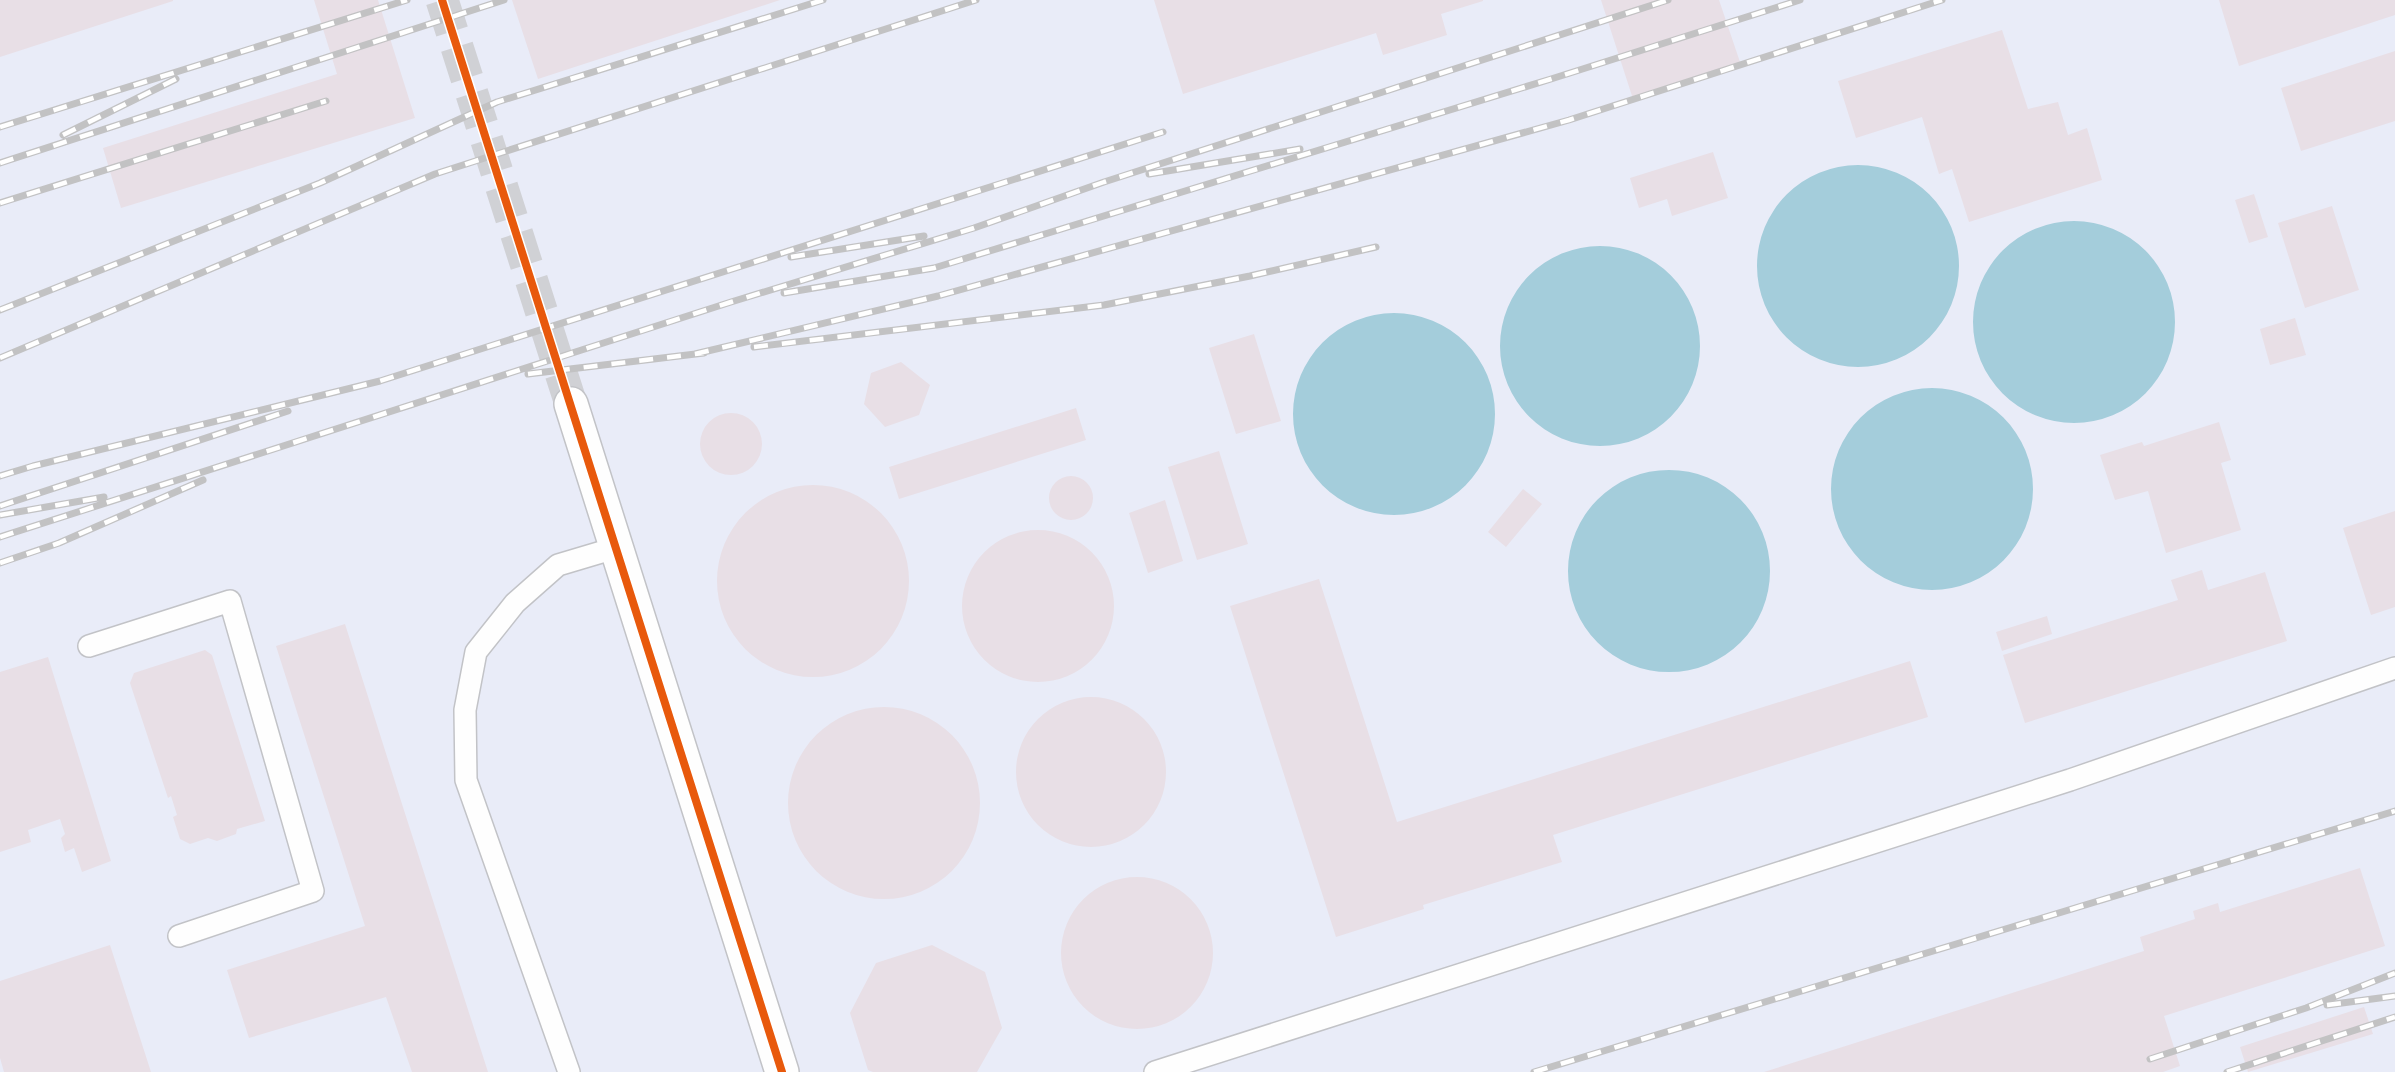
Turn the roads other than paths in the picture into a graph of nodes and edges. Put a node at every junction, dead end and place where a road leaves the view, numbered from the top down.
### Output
1 (571, 404) tunnel mouth
2 (615, 548) junction
3 (89, 646) dead end
4 (2395, 668) edge
5 (180, 936) dead end
6 (569, 1072) edge
7 (782, 1072) edge
8 (1155, 1072) edge

1 - 2 street
2 - 6 lane
2 - 7 street
3 - 5 lane
4 - 8 lane

